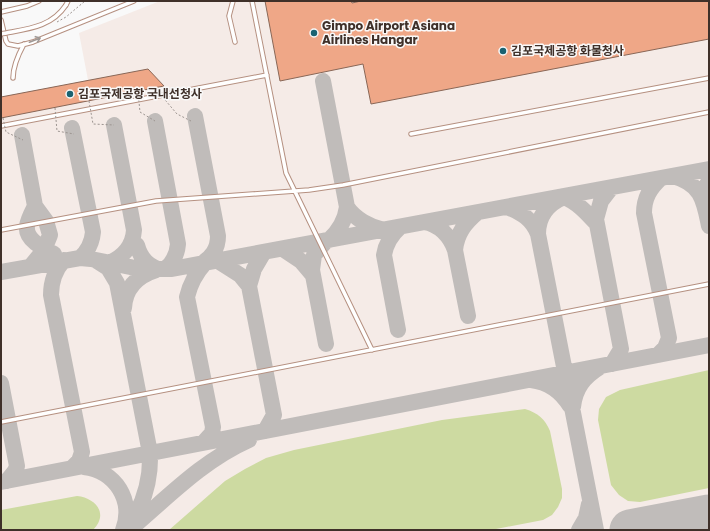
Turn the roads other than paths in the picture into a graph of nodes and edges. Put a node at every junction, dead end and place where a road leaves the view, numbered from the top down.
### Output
1 (39, 1) edge
2 (134, 1) edge
3 (233, 1) edge
4 (252, 1) edge
5 (67, 3) edge
6 (1, 12) edge
7 (1, 20) edge
8 (1, 34) edge
9 (234, 42) dead end
10 (24, 44) junction
11 (267, 74) junction
12 (13, 78) dead end
13 (709, 78) edge
14 (709, 112) edge
15 (1, 126) edge
16 (411, 134) dead end
17 (295, 191) junction
18 (1, 230) edge
19 (709, 284) edge
20 (372, 350) junction
21 (1, 422) edge

1 - 6 lane
10 -> 2 lane
3 - 9 lane
4 - 11 lane
5 - 8 lane, bridge
7 - 10 lane
10 - 12 lane
11 - 15 lane
11 - 17 lane
13 - 16 lane
14 - 17 lane
17 - 18 lane
17 - 20 lane
19 - 20 lane
20 - 21 lane

